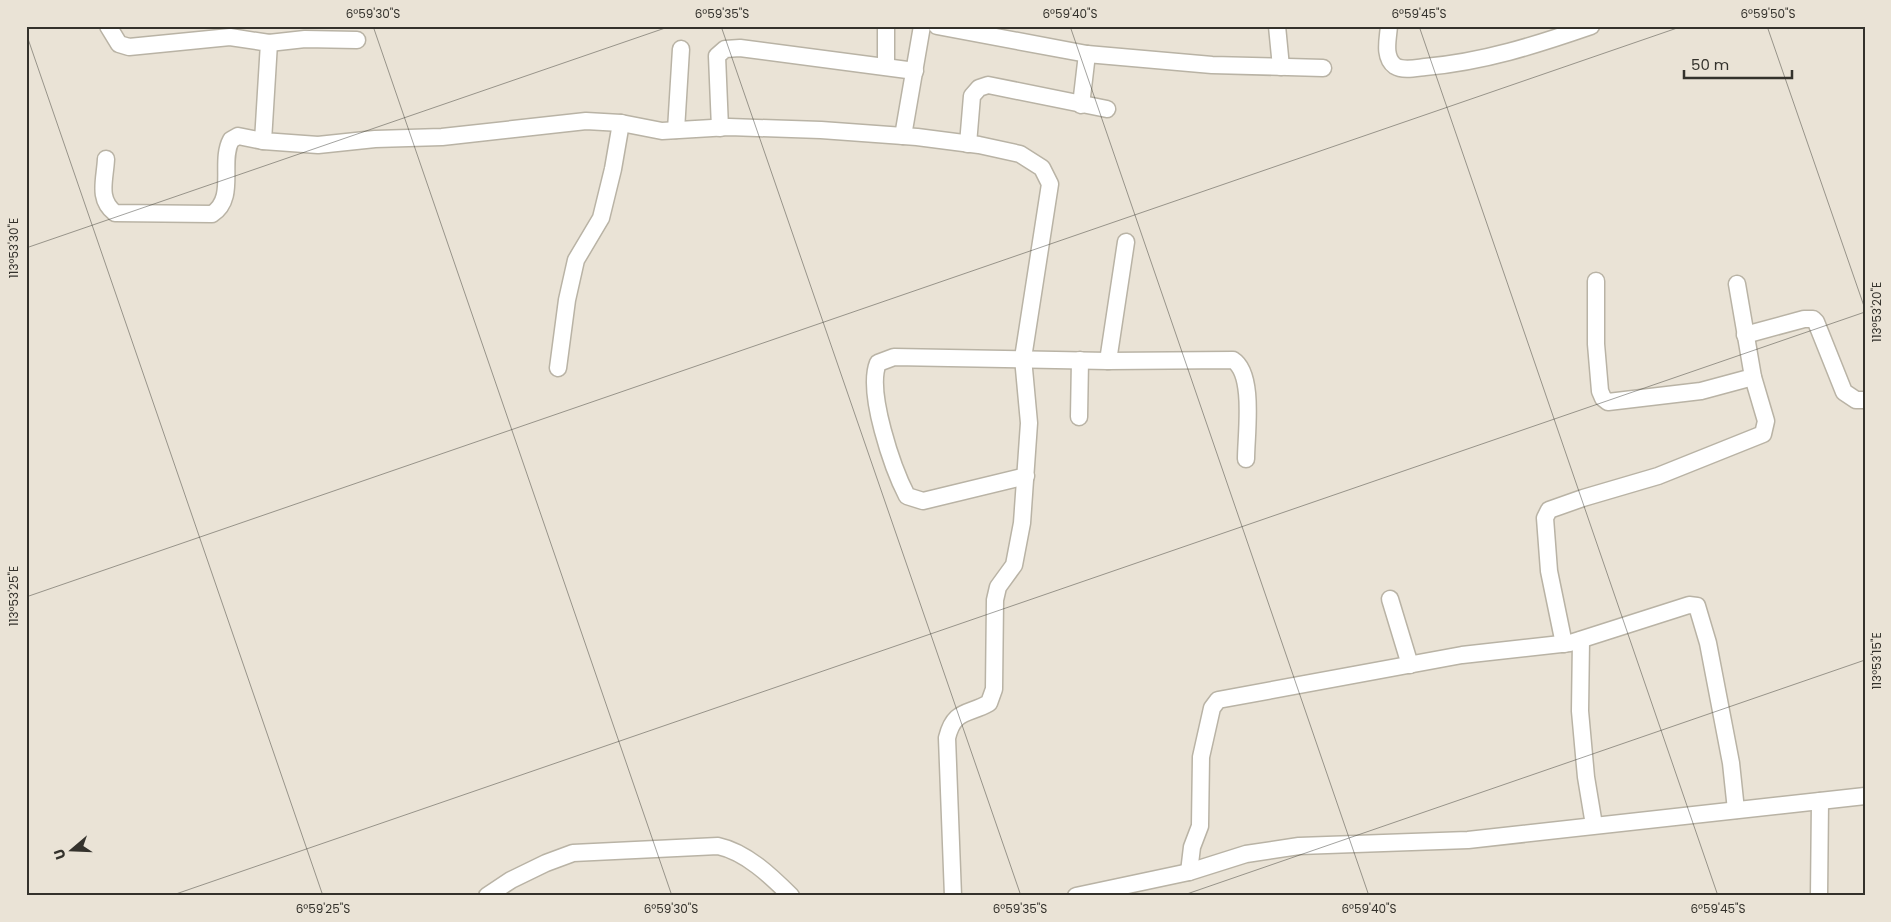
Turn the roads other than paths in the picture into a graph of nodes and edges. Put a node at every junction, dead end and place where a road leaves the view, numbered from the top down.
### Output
1 (108, 26) edge
2 (886, 26) edge
3 (922, 26) edge
4 (937, 26) edge
5 (1277, 26) edge
6 (1389, 26) edge
7 (1591, 26) edge
8 (357, 40) dead end
9 (269, 42) junction
10 (681, 49) dead end
11 (1087, 54) junction
12 (886, 66) junction
13 (1281, 67) junction
14 (1323, 68) dead end
15 (915, 71) junction
16 (1081, 104) junction
17 (1107, 109) dead end
18 (621, 123) junction
19 (720, 128) junction
20 (676, 130) junction
21 (903, 136) junction
22 (263, 141) junction
23 (968, 144) junction
24 (106, 159) dead end
25 (1126, 242) dead end
26 (1596, 281) dead end
27 (1736, 284) dead end
28 (1746, 334) junction
29 (1023, 358) junction
30 (1080, 360) junction
31 (1108, 361) junction
32 (558, 368) dead end
33 (1753, 377) junction
34 (1865, 400) edge
35 (1078, 417) dead end
36 (1246, 459) dead end
37 (1026, 476) junction
38 (1390, 598) dead end
39 (1581, 640) junction
40 (1564, 644) junction
41 (1410, 665) junction
42 (1865, 796) edge
43 (1820, 801) junction
44 (1736, 810) junction
45 (1594, 826) junction
46 (1189, 872) junction
47 (487, 896) edge
48 (791, 896) edge
49 (953, 896) edge
50 (1076, 896) edge
51 (1819, 896) edge

1 - 9 street
2 - 12 street
3 - 15 street
4 - 11 street
5 - 13 street
6 - 7 street
8 - 9 street
9 - 22 street
10 - 20 street
11 - 13 street
11 - 16 street
12 - 15 street
12 - 19 street
13 - 14 street
15 - 21 street
16 - 17 street
16 - 23 street
18 - 20 street
18 - 22 street
18 - 32 street
19 - 20 street
19 - 21 street
21 - 23 street
22 - 24 street
23 - 29 street
25 - 31 street
26 - 33 street
27 - 28 street
28 - 33 street
28 - 34 street
29 - 30 street
29 - 37 street
29 - 37 street
30 - 31 street
30 - 35 street
31 - 36 street
33 - 40 street
37 - 49 street
38 - 41 street
39 - 40 street
39 - 44 street
39 - 45 street
40 - 41 street
41 - 46 street
42 - 43 street
43 - 44 street
43 - 51 street
44 - 45 street
45 - 46 street
46 - 50 street
47 - 48 street

